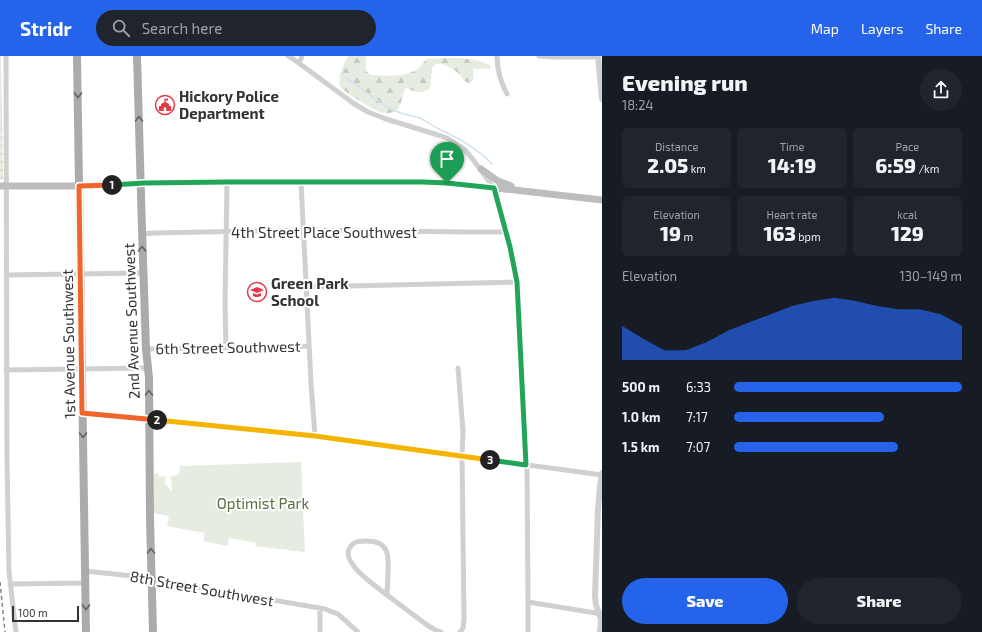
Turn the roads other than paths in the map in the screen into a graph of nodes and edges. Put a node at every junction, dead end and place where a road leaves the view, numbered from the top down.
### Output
1 (6, 56) edge
2 (77, 56) edge
3 (138, 56) edge
4 (288, 56) edge
5 (302, 56) edge
6 (497, 56) edge
7 (539, 56) edge
8 (546, 56) edge
9 (598, 56) edge
10 (298, 63) junction
11 (507, 94) dead end
12 (602, 99) edge
13 (481, 169) junction
14 (227, 182) junction
15 (300, 182) junction
16 (141, 183) junction
17 (3, 186) edge
18 (79, 186) junction
19 (494, 188) junction
20 (528, 192) junction
21 (602, 200) edge
22 (303, 230) junction
23 (226, 232) junction
24 (505, 232) junction
25 (142, 234) junction
26 (143, 273) junction
27 (81, 274) junction
28 (6, 275) junction
29 (517, 282) junction
30 (306, 287) junction
31 (309, 346) junction
32 (226, 347) junction
33 (146, 349) junction
34 (148, 368) junction
35 (458, 368) dead end
36 (82, 369) junction
37 (6, 370) junction
38 (82, 413) junction
39 (149, 419) junction
40 (315, 436) junction
41 (462, 456) junction
42 (526, 465) junction
43 (602, 474) edge
44 (85, 571) junction
45 (151, 578) junction
46 (85, 583) junction
47 (10, 584) junction
48 (387, 595) junction
49 (528, 602) junction
50 (320, 608) junction
51 (601, 614) edge
52 (16, 632) edge
53 (86, 632) edge
54 (153, 632) edge
55 (320, 632) edge
56 (358, 632) edge
57 (441, 632) edge
58 (460, 632) edge
59 (528, 632) edge
60 (600, 632) edge

1 - 17 street
2 -> 18 main road, 1st Avenue Southwest
16 -> 3 main road, 2nd Avenue Southwest
4 - 10 street
5 - 10 street
6 - 11 street
7 - 8 street
8 - 9 street
9 - 12 street
10 - 13 street
13 - 19 street
13 - 20 main road
14 - 15 main road
14 - 16 main road
14 - 23 street
15 - 19 main road
15 - 22 street
16 - 18 main road
16 - 25 main road, 2nd Avenue Southwest
17 - 18 main road
17 - 28 street
18 - 27 main road, 1st Avenue Southwest
19 - 20 main road
19 - 24 street
20 - 21 main road
22 - 23 street, 4th Street Place Southwest
22 - 24 street, 4th Street Place Southwest
22 - 30 street
23 - 25 street, 4th Street Place Southwest
23 - 32 street
24 - 29 street
26 -> 25 main road, 2nd Avenue Southwest
26 - 27 street
26 - 33 main road, 2nd Avenue Southwest
27 - 28 street
27 - 36 main road, 1st Avenue Southwest
28 - 37 street
29 - 30 street
29 - 42 street
30 - 31 street
31 - 32 street, 6th Street Southwest
31 - 40 street
32 - 33 street, 6th Street Southwest
33 - 34 main road, 2nd Avenue Southwest
34 - 36 street, 6th Street Southwest
39 -> 34 main road, 2nd Avenue Southwest
35 - 41 street
36 - 37 street, 6th Street Southwest
36 - 38 main road, 1st Avenue Southwest
37 - 47 street
38 - 39 street
38 -> 44 main road, 1st Avenue Southwest
39 - 40 street
45 -> 39 main road, 2nd Avenue Southwest
40 - 41 street
41 - 42 street
41 - 58 street
42 - 43 street
42 - 49 street
43 - 51 street
44 - 45 street, 8th Street Southwest
44 - 46 main road, 1st Avenue Southwest
45 - 50 street, 8th Street Southwest
45 - 54 main road, 2nd Avenue Southwest
46 - 47 street
46 -> 53 main road, 1st Avenue Southwest
47 - 52 street
48 - 48 street
48 - 57 street
49 - 51 street
49 - 59 street
50 - 55 street
50 - 56 street, 8th Street Southwest
51 - 60 street

